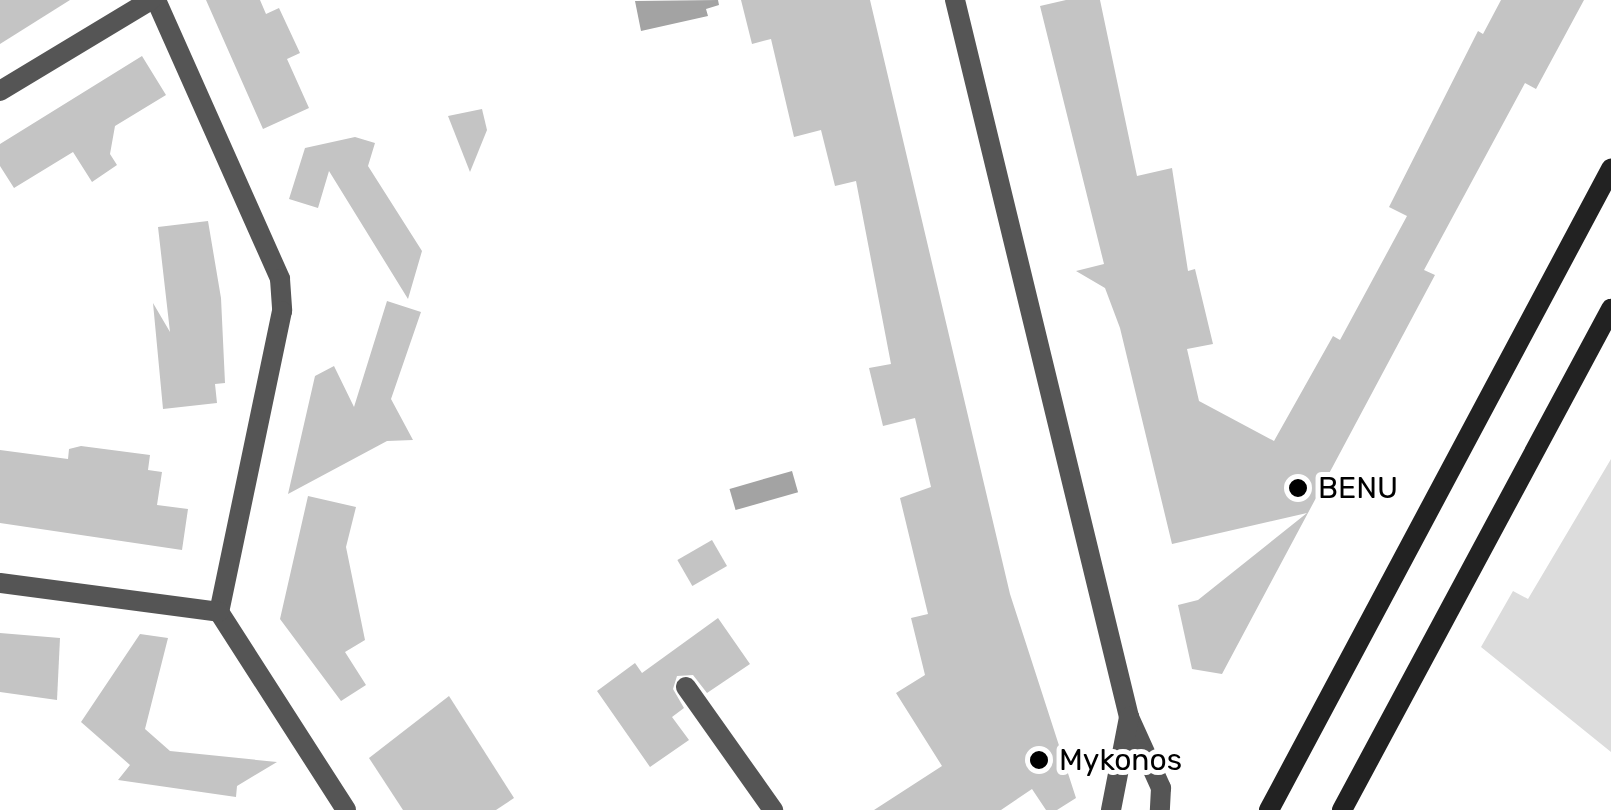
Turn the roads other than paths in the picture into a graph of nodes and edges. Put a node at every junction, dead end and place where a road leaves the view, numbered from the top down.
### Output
1 (153, 0) edge
2 (955, 0) edge
3 (0, 91) edge
4 (1611, 169) edge
5 (1611, 309) edge
6 (0, 583) edge
7 (219, 612) junction
8 (686, 687) dead end
9 (1129, 717) junction
10 (346, 810) edge
11 (773, 810) edge
12 (1111, 810) edge
13 (1160, 810) edge
14 (1269, 810) edge
15 (1342, 810) edge

1 - 3 street
1 - 7 street
2 - 9 street
4 - 14 main road
5 - 15 main road
6 - 7 street
7 - 10 street
8 - 11 street
9 - 12 street
9 - 13 street

